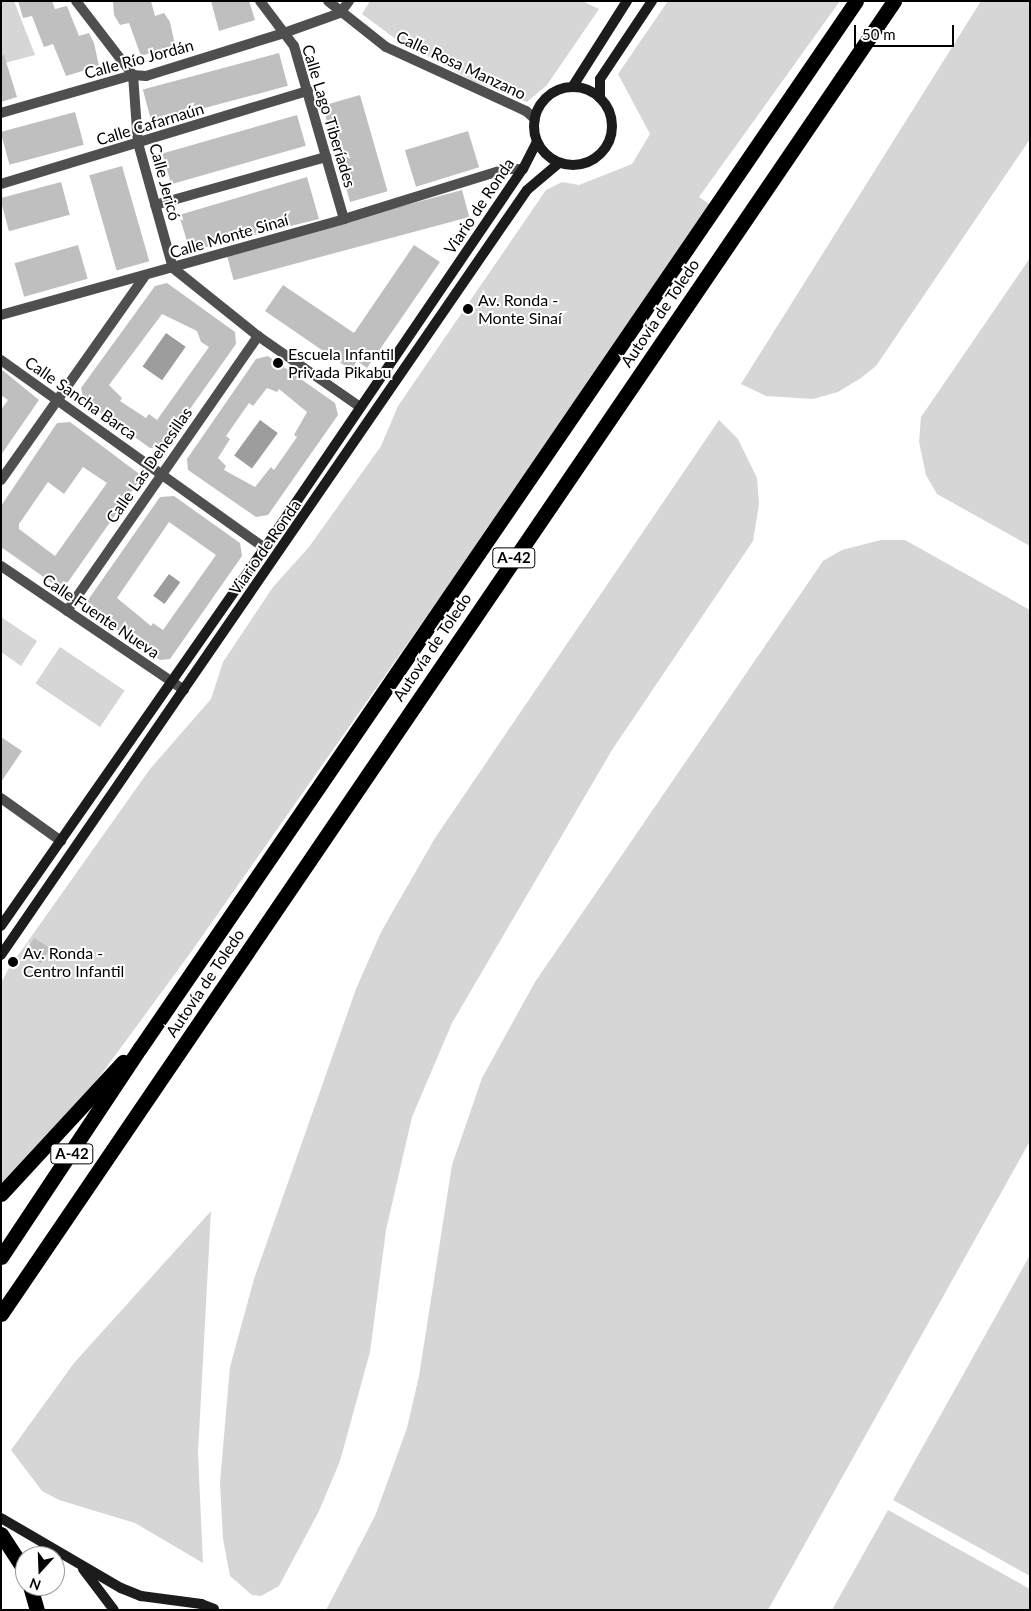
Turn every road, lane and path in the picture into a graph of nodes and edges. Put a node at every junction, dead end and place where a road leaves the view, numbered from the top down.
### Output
1 (76, 1) edge
2 (260, 1) edge
3 (328, 1) edge
4 (349, 1) edge
5 (627, 1) edge
6 (652, 1) edge
7 (856, 1) edge
8 (894, 1) edge
9 (340, 13) junction
10 (284, 33) junction
11 (133, 75) junction
12 (573, 86) junction
13 (308, 91) junction
14 (600, 98) junction
15 (1, 113) edge
16 (535, 119) junction
17 (138, 143) junction
18 (536, 143) junction
19 (326, 157) junction
20 (559, 163) junction
21 (523, 169) junction
22 (1, 184) edge
23 (155, 205) junction
24 (344, 219) junction
25 (174, 268) junction
26 (144, 276) junction
27 (1, 315) edge
28 (258, 336) junction
29 (1, 360) edge
30 (59, 402) junction
31 (360, 408) junction
32 (161, 473) junction
33 (1, 480) edge
34 (265, 548) junction
35 (1, 566) edge
36 (67, 611) junction
37 (173, 682) junction
38 (184, 690) junction
39 (1, 798) edge
40 (61, 841) junction
41 (1, 926) edge
42 (1, 955) edge
43 (140, 1048) junction
44 (1, 1194) edge
45 (1, 1257) edge
46 (1, 1314) edge
47 (1, 1517) edge
48 (1, 1534) edge
49 (15, 1556) edge
50 (77, 1563) junction
51 (33, 1596) edge
52 (37, 1610) edge
53 (114, 1610) edge
54 (214, 1610) edge

1 - 11 street
2 - 10 street, Calle Lago Tiberíades
3 - 9 street, Calle Rosa Manzano
4 - 9 street
5 - 12 main road
6 - 14 main road
7 - 43 highway, Autovía de Toledo / A-42
8 - 46 highway, Autovía de Toledo / A-42
9 - 10 street, Calle Río Jordán
9 - 16 street, Calle Rosa Manzano
10 - 11 street, Calle Río Jordán
10 - 13 street, Calle Lago Tiberíades
11 - 15 street, Calle Río Jordán
11 - 17 street, Calle Jericó
12 - 14 main road
12 - 16 main road
13 - 17 street, Calle Cafarnaún
13 - 19 street, Calle Lago Tiberíades
14 - 20 main road
16 - 18 main road
17 - 22 street, Calle Cafarnaún
17 - 23 street, Calle Jericó
18 - 20 main road
18 - 21 main road, Viario de Ronda
19 - 23 street
19 - 24 street, Calle Lago Tiberíades
20 - 38 main road, Viario de Ronda
21 - 24 street, Calle Monte Sinaí
21 - 31 main road, Viario de Ronda
23 - 25 street, Calle Jericó
24 - 25 street, Calle Monte Sinaí
25 - 26 street, Calle Monte Sinaí
25 - 28 street
26 - 27 street, Calle Monte Sinaí
26 - 30 street
28 - 31 street
28 - 32 street, Calle Las Dehesillas
29 - 30 street, Calle Sancha Barca
30 - 32 street, Calle Sancha Barca
30 - 33 street
31 - 34 main road, Viario de Ronda
32 - 34 street, Calle Sancha Barca
32 - 36 street, Calle Las Dehesillas
34 - 37 main road, Viario de Ronda
35 - 36 street, Calle Fuente Nueva
36 - 37 street, Calle Fuente Nueva
37 - 38 street, Calle Fuente Nueva
37 - 40 main road, Viario de Ronda
38 - 42 main road, Viario de Ronda
39 - 40 street
40 - 41 main road, Viario de Ronda
43 - 44 highway
43 - 45 highway, Autovía de Toledo / A-42
47 - 50 main road
48 - 49 highway
50 - 53 main road
50 - 54 main road
51 - 52 highway

